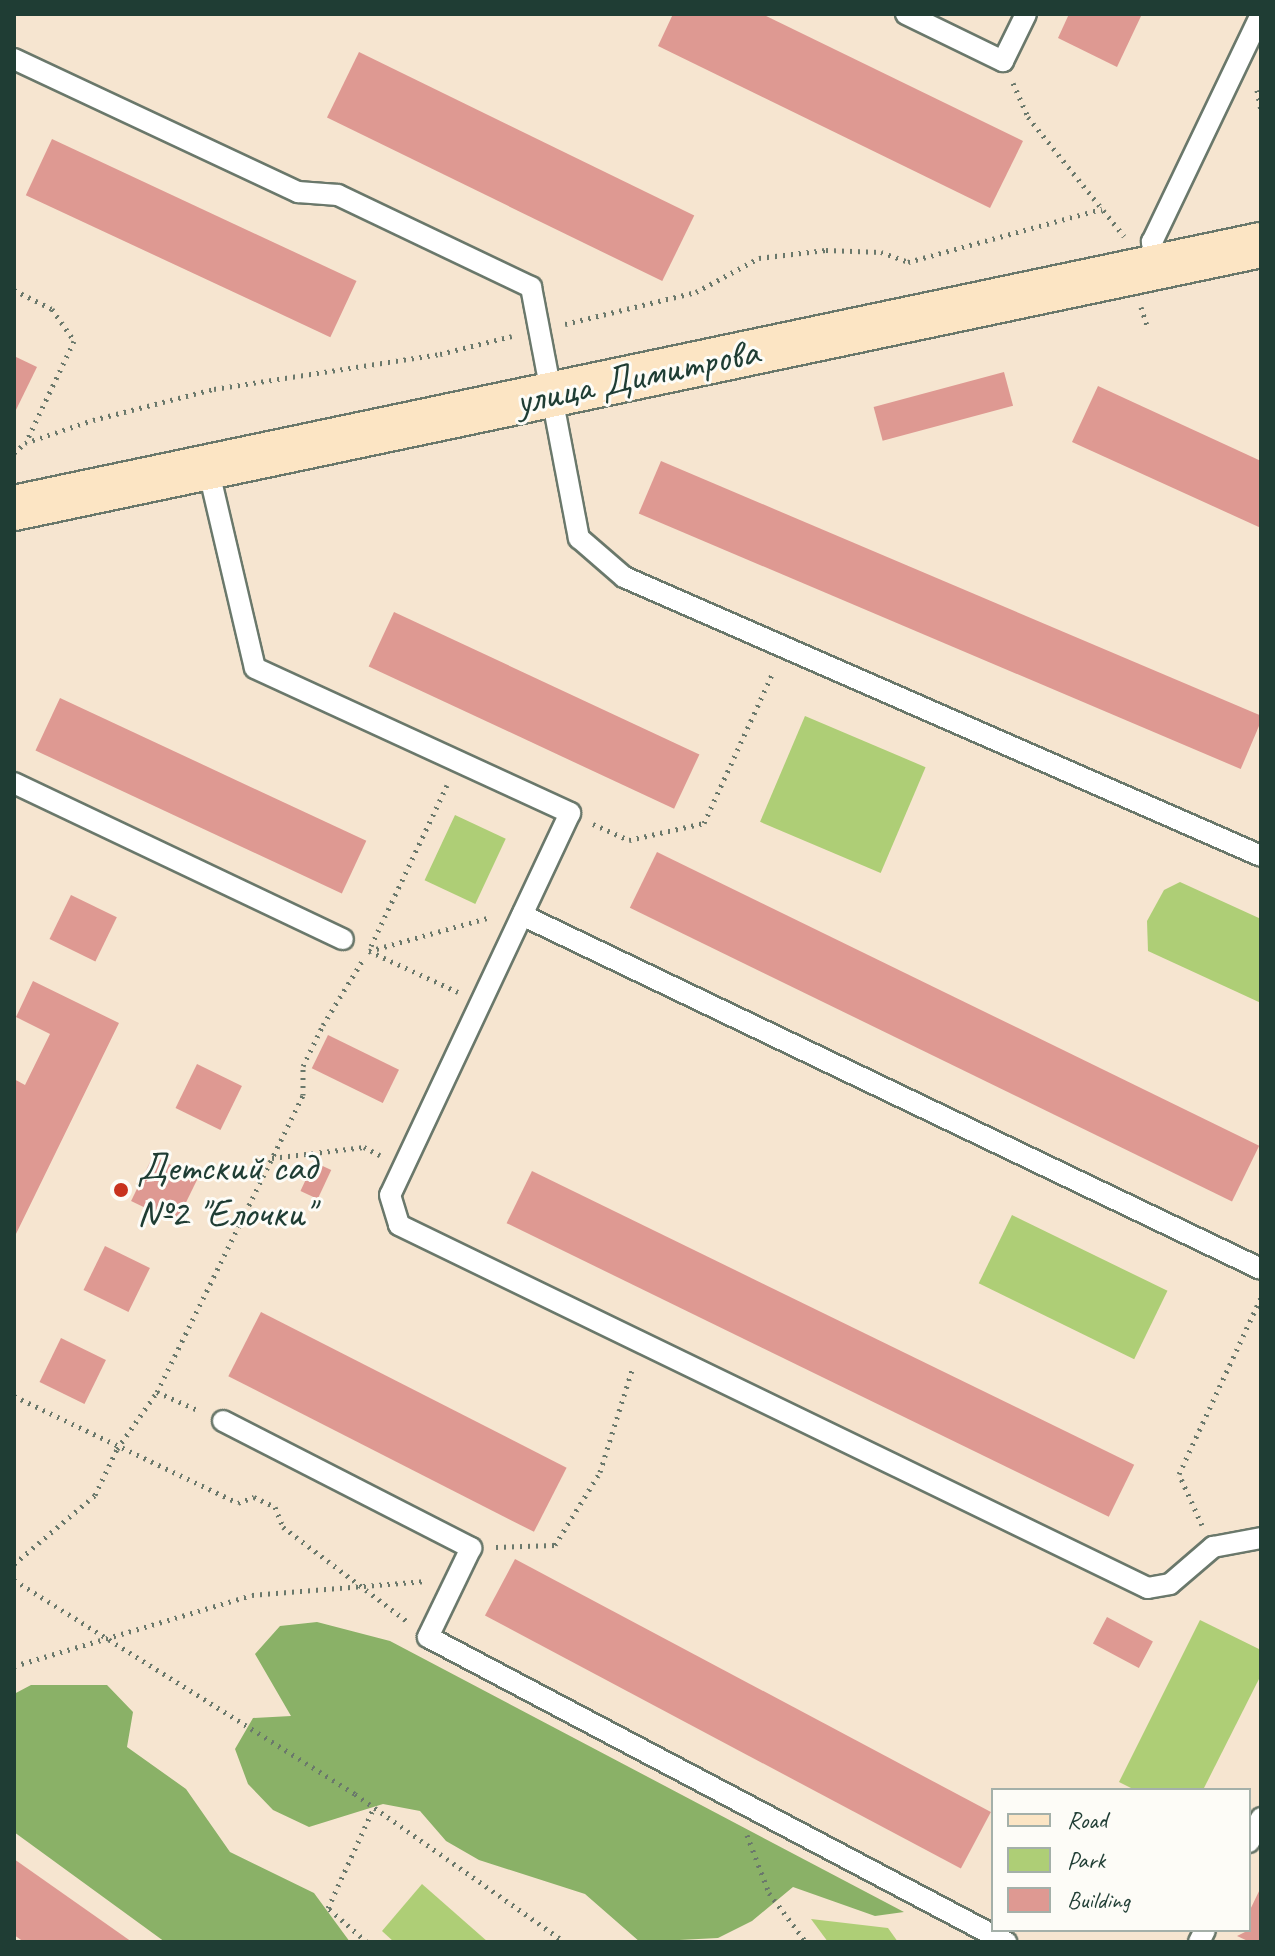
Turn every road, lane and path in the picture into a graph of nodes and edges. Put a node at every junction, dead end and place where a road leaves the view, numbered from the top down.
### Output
1 (906, 14) edge
2 (1026, 14) edge
3 (1261, 15) edge
4 (14, 59) edge
5 (1003, 61) junction
6 (1257, 90) dead end
7 (1261, 110) edge
8 (1261, 245) edge
9 (1145, 268) junction
10 (14, 290) edge
11 (1147, 325) dead end
12 (551, 395) junction
13 (14, 453) edge
14 (208, 468) junction
15 (14, 508) edge
16 (785, 647) junction
17 (458, 762) junction
18 (14, 783) edge
19 (570, 813) junction
20 (1261, 856) edge
21 (522, 915) junction
22 (343, 939) joint
23 (369, 951) junction
24 (481, 1002) junction
25 (271, 1158) junction
26 (403, 1166) junction
27 (1261, 1269) edge
28 (1261, 1297) edge
29 (640, 1342) junction
30 (157, 1392) junction
31 (14, 1396) edge
32 (223, 1421) joint
33 (117, 1449) junction
34 (1261, 1538) edge
35 (1213, 1547) junction
36 (471, 1548) junction
37 (14, 1564) edge
38 (456, 1578) junction
39 (14, 1580) edge
40 (363, 1588) junction
41 (428, 1637) junction
42 (102, 1638) junction
43 (14, 1666) edge
44 (730, 1792) junction
45 (374, 1807) junction
46 (1261, 1818) edge
47 (1251, 1838) edge
48 (367, 1942) edge
49 (565, 1942) edge
50 (806, 1942) edge
51 (1006, 1942) edge

1 - 5 lane
2 - 5 lane
3 - 9 lane
4 - 12 lane
5 - 9 path
6 - 7 path
8 - 9 street, улица Димитрова
9 - 11 path
9 - 12 street, улица Димитрова
10 - 13 path
12 - 14 street, улица Димитрова
12 - 16 lane
14 - 15 street, улица Димитрова
14 - 17 lane
16 - 19 path
16 - 20 lane
17 - 19 lane
17 - 23 path
18 - 22 lane
19 - 21 lane
21 - 23 path
21 - 24 lane
21 - 27 lane
22 - 23 path
23 - 24 path
23 - 25 path
24 - 26 lane
25 - 26 path
25 - 30 path
26 - 29 lane
28 - 35 path
29 - 35 lane
29 - 36 path
30 - 32 path
30 - 33 path
31 - 33 path
32 - 36 lane
33 - 37 path
33 - 40 path
34 - 35 lane
36 - 38 lane
38 - 40 path
38 - 41 lane
39 - 42 path
40 - 41 path
40 - 42 path
41 - 44 lane
42 - 43 path
42 - 45 path
44 - 50 path
44 - 51 lane
45 - 48 path
45 - 49 path
46 - 47 lane

